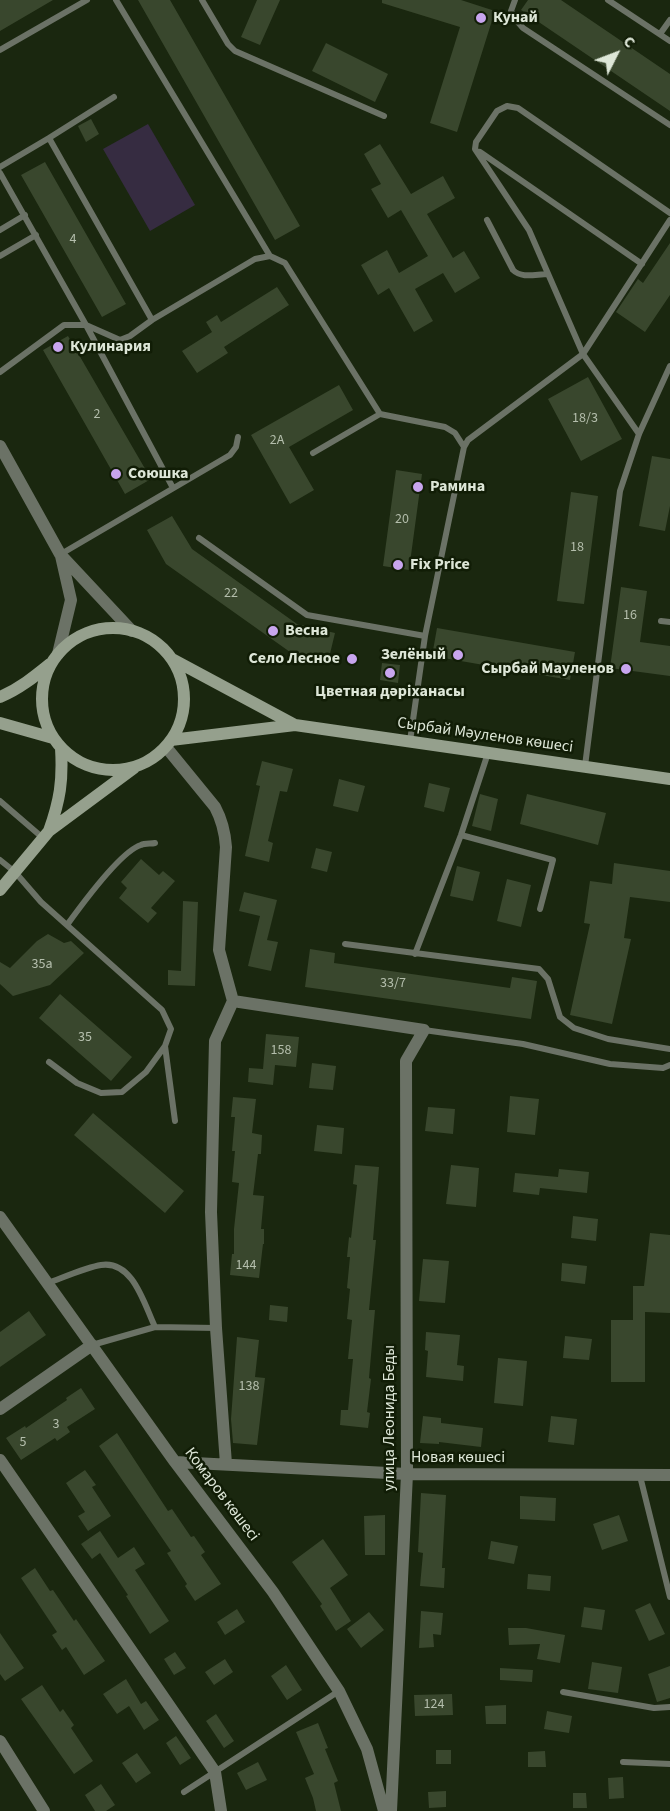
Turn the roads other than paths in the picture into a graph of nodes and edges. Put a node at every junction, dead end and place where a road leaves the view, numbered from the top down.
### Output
1 (87, 0) edge
2 (116, 0) edge
3 (202, 0) edge
4 (515, 0) edge
5 (608, 0) edge
6 (670, 20) edge
7 (660, 34) junction
8 (670, 41) edge
9 (0, 50) edge
10 (114, 97) dead end
11 (384, 116) dead end
12 (670, 125) edge
13 (49, 138) junction
14 (475, 149) junction
15 (0, 167) edge
16 (0, 172) edge
17 (670, 213) edge
18 (25, 215) junction
19 (487, 220) dead end
20 (670, 220) edge
21 (0, 230) edge
22 (36, 235) junction
23 (0, 256) edge
24 (270, 256) junction
25 (642, 264) junction
26 (548, 274) junction
27 (152, 320) junction
28 (86, 325) junction
29 (583, 354) junction
30 (670, 366) edge
31 (0, 372) edge
32 (380, 414) junction
33 (639, 434) junction
34 (238, 437) dead end
35 (0, 446) edge
36 (464, 447) junction
37 (313, 453) dead end
38 (173, 488) junction
39 (199, 538) dead end
40 (60, 554) junction
41 (661, 621) dead end
42 (670, 622) edge
43 (132, 631) junction
44 (425, 636) junction
45 (170, 658) junction
46 (54, 659) junction
47 (0, 697) edge
48 (0, 723) edge
49 (295, 724) junction
50 (410, 741) junction
51 (57, 743) junction
52 (168, 743) junction
53 (488, 753) junction
54 (136, 766) junction
55 (585, 767) junction
56 (670, 779) edge
57 (0, 801) edge
58 (46, 835) junction
59 (461, 835) junction
60 (155, 843) dead end
61 (0, 860) edge
62 (15, 872) junction
63 (0, 890) edge
64 (540, 909) dead end
65 (67, 925) junction
66 (345, 944) dead end
67 (415, 954) junction
68 (233, 1001) junction
69 (424, 1030) junction
70 (165, 1046) junction
71 (670, 1049) edge
72 (49, 1062) dead end
73 (670, 1065) edge
74 (175, 1121) dead end
75 (0, 1216) edge
76 (48, 1283) junction
77 (154, 1326) junction
78 (216, 1328) junction
79 (92, 1345) junction
80 (0, 1409) edge
81 (0, 1460) edge
82 (175, 1462) junction
83 (226, 1464) junction
84 (407, 1474) junction
85 (640, 1475) junction
86 (670, 1475) edge
87 (670, 1597) edge
88 (339, 1691) junction
89 (563, 1692) dead end
90 (670, 1707) edge
91 (0, 1741) edge
92 (623, 1762) dead end
93 (670, 1764) edge
94 (215, 1772) junction
95 (184, 1792) dead end
96 (44, 1811) edge
97 (221, 1811) edge
98 (384, 1811) edge
99 (391, 1811) edge

1 - 9 lane
2 - 24 lane
3 - 11 lane
4 - 12 lane
5 - 7 lane
6 - 7 lane
7 - 8 lane
10 - 13 lane
13 - 15 lane
13 - 27 lane
14 - 17 lane
14 - 25 lane
14 - 26 lane
16 - 18 lane
18 - 21 lane
18 - 22 lane
19 - 26 lane
20 - 25 lane
22 - 23 lane
22 - 28 lane
24 - 27 lane
24 - 32 lane
25 - 29 lane
26 - 29 lane
27 - 28 lane
28 - 31 lane
28 - 38 lane
29 - 33 lane
29 - 36 lane
30 - 33 lane
32 - 36 lane
32 - 37 lane
33 - 55 lane
34 - 38 lane
35 - 40 street
36 - 44 lane
38 - 40 lane
39 - 44 lane
40 - 43 street
40 - 46 street
41 - 42 lane
43 - 45 main road
43 - 46 main road
44 - 50 lane
45 - 49 main road
45 - 52 main road
46 - 47 main road
46 - 51 main road
48 - 51 main road
49 - 50 main road, Сырбай Мәуленов көшесі
49 - 52 main road
50 - 53 main road, Сырбай Мәуленов көшесі
51 - 54 main road
51 - 58 main road
52 - 54 main road
52 - 68 street
53 - 55 main road, Сырбай Мәуленов көшесі
53 - 59 lane
54 - 58 main road
55 - 56 main road, Сырбай Мәуленов көшесі
57 - 58 lane
58 - 62 main road
59 - 64 lane
59 - 67 lane
60 - 65 lane
61 - 62 lane
62 - 63 main road
62 - 65 lane
65 - 70 lane
66 - 67 lane
67 - 71 lane
68 - 69 street
68 - 78 street
69 - 73 lane
69 - 84 street, улица Леонида Беды
70 - 72 lane
70 - 74 lane
75 - 76 street, Комаров көшесі
76 - 77 lane
76 - 79 street, Комаров көшесі
77 - 78 lane
77 - 79 lane
78 - 83 street
79 - 80 street
79 - 82 street, Комаров көшесі
81 - 94 street
82 - 83 street, Новая көшесі
82 - 88 street, Комаров көшесі
83 - 84 street, Новая көшесі
84 - 85 street, Новая көшесі
84 - 99 street, улица Леонида Беды
85 - 86 street, Новая көшесі
85 - 87 lane
88 - 94 lane
88 - 98 street, Комаров көшесі
89 - 90 lane
91 - 96 street
92 - 93 lane
94 - 95 lane
94 - 97 street

